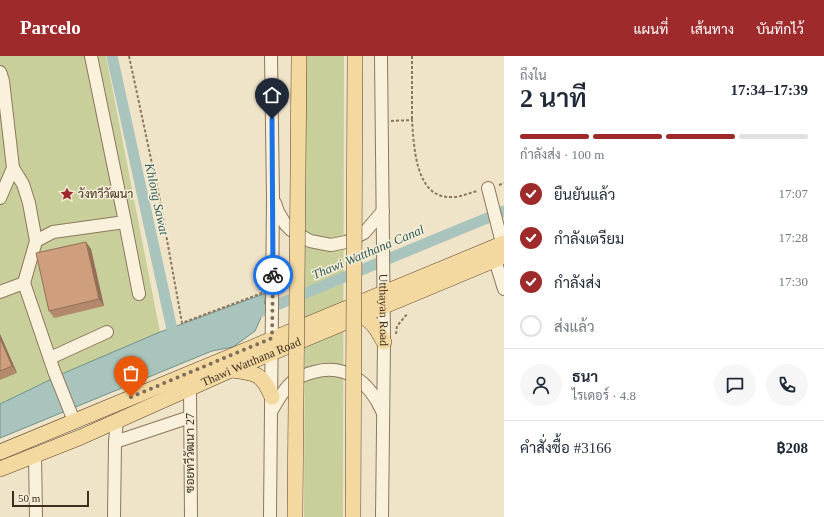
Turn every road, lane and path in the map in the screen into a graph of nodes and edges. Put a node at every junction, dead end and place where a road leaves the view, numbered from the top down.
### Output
1 (91, 56) edge
2 (129, 56) edge
3 (271, 56) edge
4 (299, 56) edge
5 (355, 56) edge
6 (381, 56) edge
7 (412, 56) edge
8 (0, 72) edge
9 (412, 120) junction
10 (382, 121) junction
11 (13, 168) junction
12 (504, 183) edge
13 (489, 192) junction
14 (0, 198) edge
15 (273, 198) junction
16 (383, 211) junction
17 (125, 222) junction
18 (36, 241) junction
19 (501, 247) edge
20 (24, 283) junction
21 (504, 289) edge
22 (267, 291) junction
23 (0, 292) edge
24 (139, 294) dead end
25 (383, 295) junction
26 (359, 316) junction
27 (108, 332) dead end
28 (272, 340) junction
29 (384, 342) junction
30 (50, 358) junction
31 (231, 370) junction
32 (190, 388) junction
33 (272, 404) junction
34 (383, 413) junction
35 (72, 416) junction
36 (190, 417) junction
37 (117, 420) junction
38 (81, 437) junction
39 (115, 442) junction
40 (0, 452) edge
41 (36, 455) junction
42 (0, 469) edge
43 (36, 517) edge
44 (114, 517) edge
45 (191, 517) edge
46 (270, 517) edge
47 (295, 517) edge
48 (353, 517) edge
49 (382, 517) edge

1 - 17 street
2 - 22 path
3 - 15 street
4 - 47 main road, bridge
5 - 48 main road, bridge
6 - 10 street, Utthayan Road
7 - 9 path
8 - 11 street
9 - 10 path
9 - 13 path
10 - 16 street, Utthayan Road
11 - 14 street
11 - 18 street
12 - 13 path
13 - 19 street
15 - 16 street
15 - 22 street
16 - 25 street, Utthayan Road
17 - 18 street
17 - 24 street
18 - 20 street
19 - 21 street
19 - 25 main road, Thawi Watthana Road
20 - 23 street
20 - 30 street
22 - 28 street
25 - 26 main road, Thawi Watthana Road
25 - 28 main road, Thawi Watthana Road
25 - 29 street, Utthayan Road
26 - 28 main road, Thawi Watthana Road
26 - 29 main road
27 - 30 street
28 - 31 main road, Thawi Watthana Road
28 - 33 street
28 - 35 main road, Thawi Watthana Road
29 - 34 street, Utthayan Road
30 - 35 street
31 - 32 main road, Thawi Watthana Road
31 - 33 main road
32 - 36 street, ซอยทวีวัฒนา 27
32 - 37 main road, Thawi Watthana Road
33 - 34 street
33 - 46 street
34 - 49 street, Utthayan Road
35 - 38 main road
35 - 40 main road, Thawi Watthana Road
36 - 39 street
36 - 45 street, ซอยทวีวัฒนา 27
37 - 38 main road, Thawi Watthana Road
37 - 39 street
38 - 41 main road, Thawi Watthana Road
39 - 44 street
41 - 42 main road, Thawi Watthana Road
41 - 43 street

